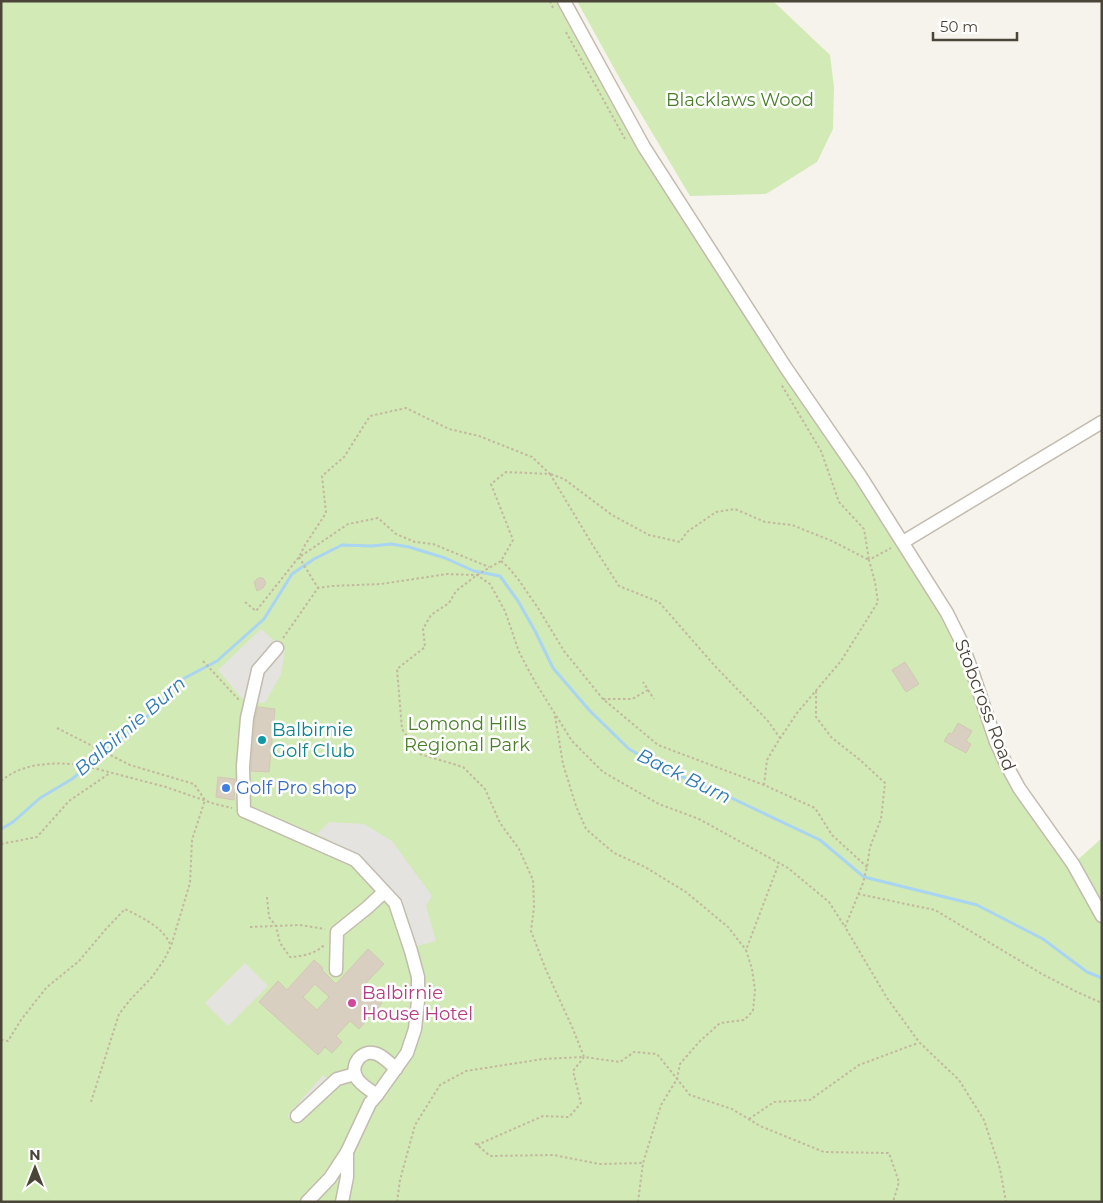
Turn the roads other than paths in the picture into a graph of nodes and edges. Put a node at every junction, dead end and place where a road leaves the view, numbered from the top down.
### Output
1 (559, 6) edge
2 (1102, 422) edge
3 (903, 542) junction
4 (277, 648) road end
5 (384, 892) junction
6 (1102, 916) edge
7 (336, 970) dead end
8 (396, 1069) junction
9 (355, 1074) junction
10 (377, 1096) junction
11 (298, 1116) dead end
12 (347, 1152) junction
13 (307, 1202) edge
14 (342, 1202) edge

1 - 3 street, Stobcross Road
2 - 3 street
3 - 6 street, Stobcross Road
4 - 5 street
5 - 7 street
5 - 8 street
8 - 9 street
8 - 10 street
9 - 10 street
9 - 11 street
10 - 12 street
12 - 13 street
12 - 14 street

